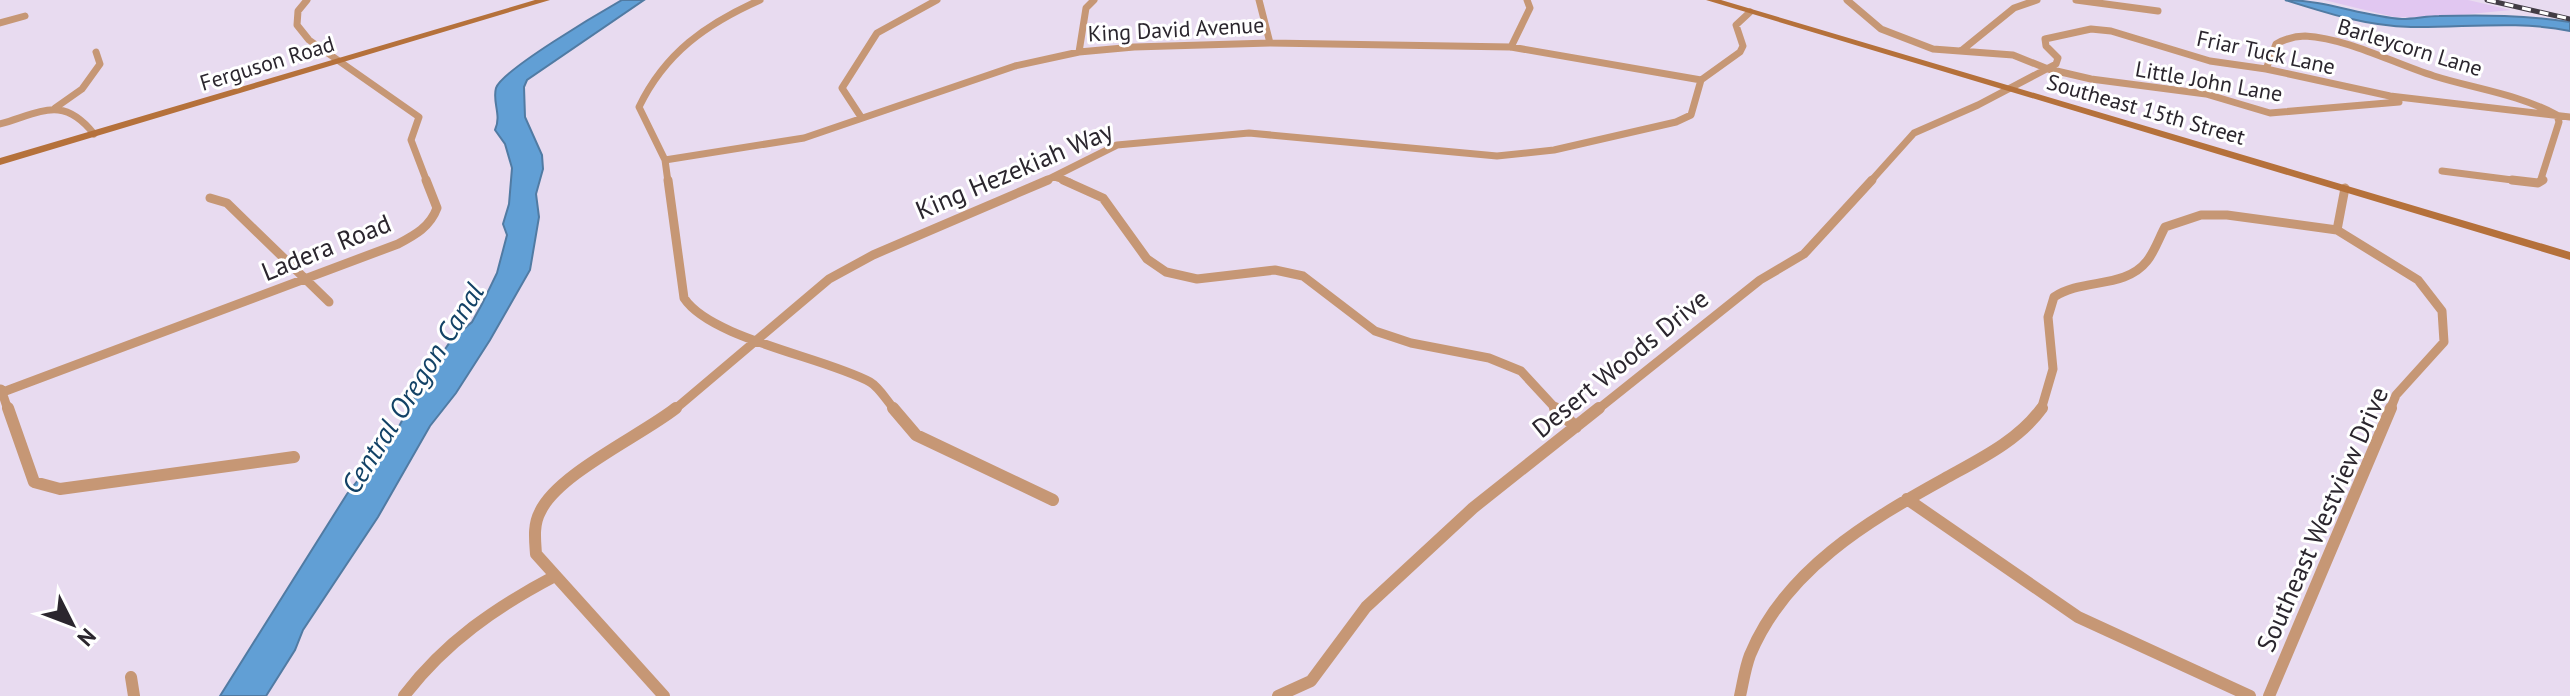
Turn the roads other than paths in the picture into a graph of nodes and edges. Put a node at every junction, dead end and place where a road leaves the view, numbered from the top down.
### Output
1 (307, 0) edge
2 (543, 0) edge
3 (760, 0) edge
4 (937, 0) edge
5 (1094, 0) edge
6 (1259, 0) edge
7 (1527, 0) edge
8 (1711, 0) edge
9 (1847, 0) edge
10 (1867, 0) edge
11 (2037, 0) edge
12 (2076, 0) edge
13 (1858, 7) junction
14 (2158, 11) dead end
15 (1750, 12) junction
16 (25, 16) dead end
17 (0, 23) edge
18 (1270, 43) junction
19 (1511, 47) junction
20 (1961, 51) junction
21 (96, 52) dead end
22 (1079, 52) junction
23 (342, 61) junction
24 (2048, 69) junction
25 (2266, 69) junction
26 (1701, 80) junction
27 (2006, 89) junction
28 (2412, 99) junction
29 (55, 108) junction
30 (2557, 115) junction
31 (861, 117) junction
32 (2570, 117) edge
33 (0, 124) edge
34 (94, 134) junction
35 (665, 160) junction
36 (0, 162) edge
37 (2442, 171) dead end
38 (1054, 177) junction
39 (2345, 188) junction
40 (210, 198) dead end
41 (2337, 230) junction
42 (2570, 256) edge
43 (305, 280) junction
44 (329, 302) dead end
45 (758, 341) junction
46 (2, 390) edge
47 (1576, 427) junction
48 (294, 457) dead end
49 (1907, 499) junction
50 (1053, 500) dead end
51 (555, 576) junction
52 (131, 677) dead end
53 (134, 696) edge
54 (404, 696) edge
55 (664, 696) edge
56 (1278, 696) edge
57 (1740, 696) edge
58 (2250, 696) edge
59 (2269, 696) edge

1 - 23 street, Ladera Road
2 - 23 main road, Ferguson Road
3 - 35 street
4 - 31 street
5 - 22 street
6 - 18 street
7 - 19 street
8 - 15 main road, Southeast 15th Street
9 - 13 street, Little John Lane
10 - 13 street
11 - 20 street
12 - 14 street
13 - 20 street, Little John Lane
15 - 26 street
15 - 27 main road, Southeast 15th Street
16 - 17 street
18 - 19 street, King David Avenue
18 - 22 street, King David Avenue
19 - 26 street, King David Avenue
20 - 24 street, Little John Lane
21 - 29 street
22 - 31 street, King David Avenue
23 - 34 main road, Ferguson Road
23 - 43 street, Ladera Road
24 - 25 street, Friar Tuck Lane
24 - 27 street
24 - 28 street, Little John Lane
25 - 28 street, Friar Tuck Lane
25 - 30 street, Barleycorn Lane
26 - 38 street, King Hezekiah Way
27 - 39 main road, Southeast 15th Street
27 - 47 street, Desert Woods Drive
28 - 30 street, Friar Tuck Lane
29 - 33 street
29 - 34 street
30 - 32 street, Friar Tuck Lane
30 - 37 street
31 - 35 street, King David Avenue
34 - 36 main road, Ferguson Road
35 - 45 street
38 - 45 street, King Hezekiah Way
38 - 47 street
39 - 41 street
39 - 42 main road, Southeast 15th Street
40 - 43 street
41 - 49 street
41 - 59 street, Southeast Westview Drive
43 - 44 street
43 - 46 street, Ladera Road
45 - 50 street
45 - 51 street, King Hezekiah Way
46 - 48 street
47 - 56 street, Desert Woods Drive
49 - 57 street
49 - 58 street
51 - 54 street
51 - 55 street, King Hezekiah Way
52 - 53 street

